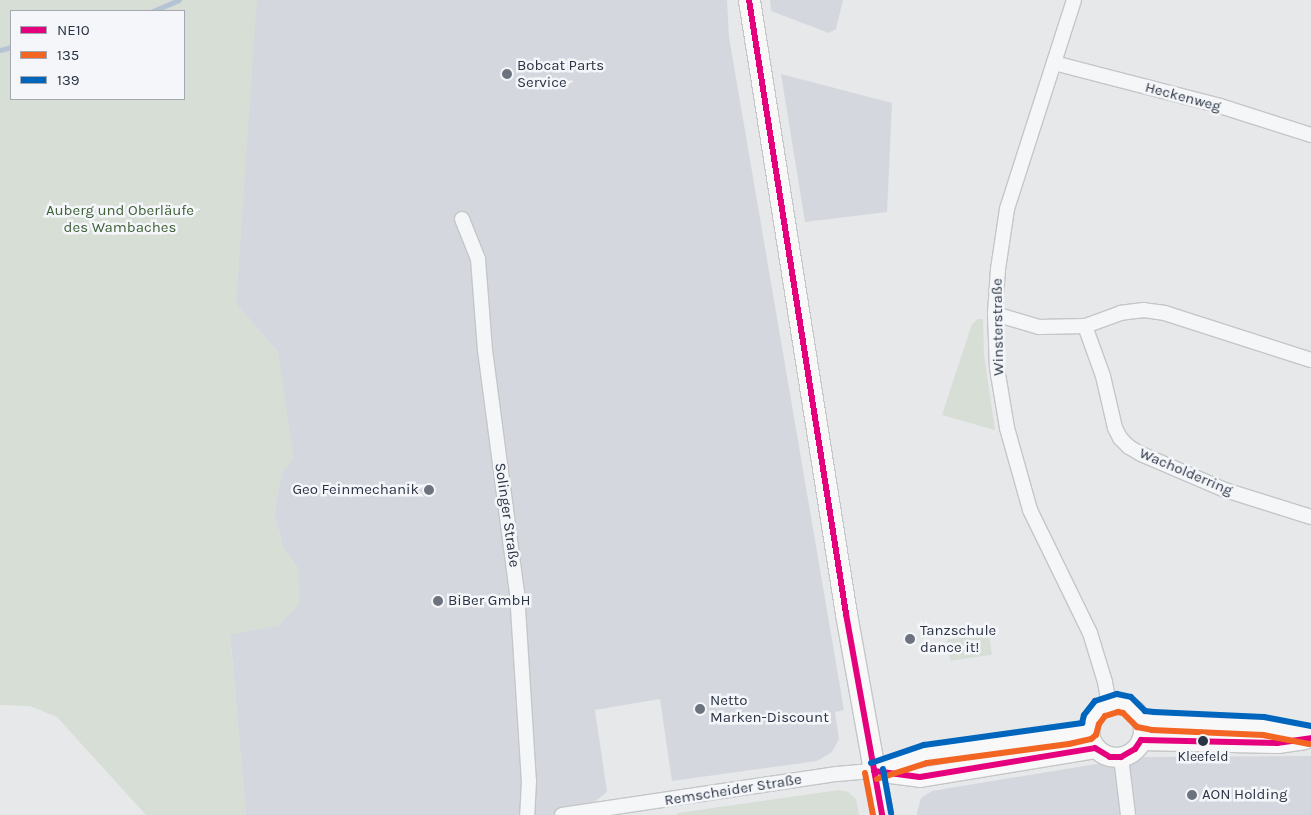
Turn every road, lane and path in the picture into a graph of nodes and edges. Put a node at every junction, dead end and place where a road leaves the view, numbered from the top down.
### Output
1 (749, 0) edge
2 (1074, 0) edge
3 (1054, 63) junction
4 (1311, 134) edge
5 (462, 219) dead end
6 (995, 314) junction
7 (1085, 326) junction
8 (1311, 360) edge
9 (1311, 518) edge
10 (1109, 704) junction
11 (1141, 719) junction
12 (1311, 736) edge
13 (1092, 739) junction
14 (1141, 740) junction
15 (1121, 757) junction
16 (874, 770) junction
17 (527, 815) edge
18 (562, 815) edge
19 (882, 815) edge
20 (1128, 815) edge

1 - 16 main road
2 - 3 street, Winsterstraße
3 - 4 street, Heckenweg
3 - 6 street, Winsterstraße
5 - 17 street, Solinger Straße
6 - 7 street
6 - 10 street, Winsterstraße
7 - 8 street
7 - 9 street, Wacholderring
10 - 11 street
10 - 13 street
11 - 12 street
11 - 14 street
12 - 14 street
13 - 15 street
13 - 16 street
14 - 15 street
15 - 20 street
16 - 18 street, Remscheider Straße
16 - 19 main road

